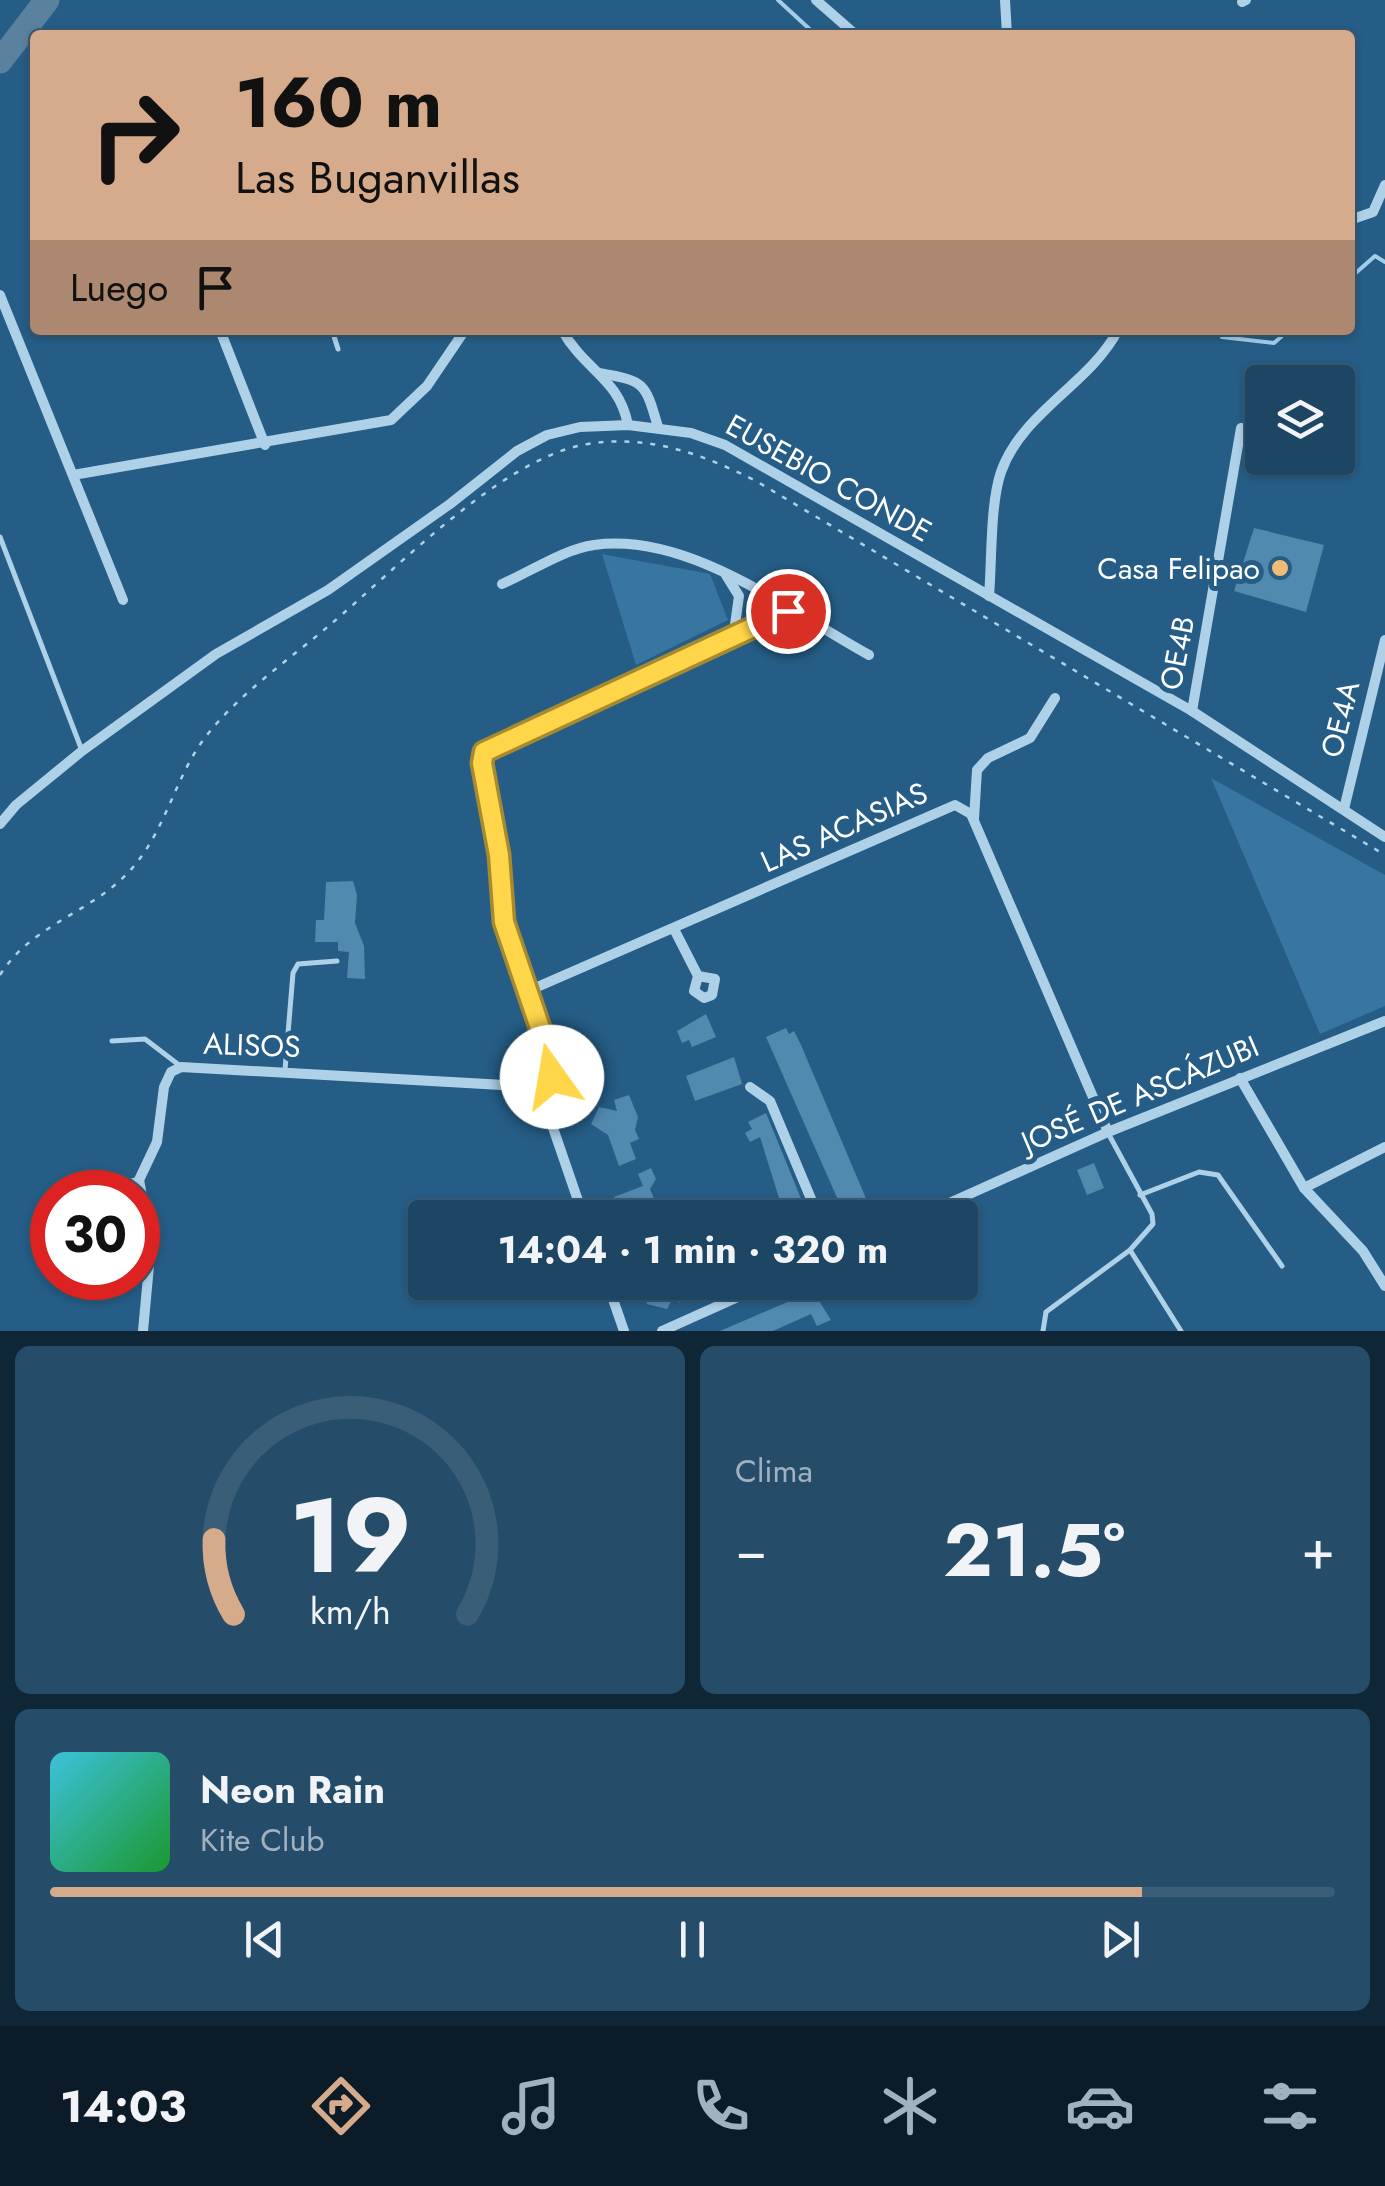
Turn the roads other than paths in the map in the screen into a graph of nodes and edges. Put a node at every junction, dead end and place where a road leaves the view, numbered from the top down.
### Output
1 (816, 0) edge
2 (1006, 0) edge
3 (850, 30) edge
4 (1007, 30) edge
5 (1385, 184) edge
6 (1355, 218) edge
7 (0, 294) edge
8 (222, 335) edge
9 (334, 335) edge
10 (462, 335) edge
11 (566, 335) edge
12 (1116, 335) edge
13 (338, 349) dead end
14 (598, 373) junction
15 (628, 425) junction
16 (658, 427) junction
17 (1241, 428) dead end
18 (265, 445) junction
19 (73, 476) junction
20 (0, 538) edge
21 (724, 572) junction
22 (502, 584) dead end
23 (989, 596) junction
24 (123, 600) dead end
25 (788, 611) junction
26 (733, 640) junction
27 (1385, 640) edge
28 (868, 655) dead end
29 (1054, 698) dead end
30 (1192, 710) junction
31 (82, 751) junction
32 (1344, 809) junction
33 (973, 820) junction
34 (0, 824) edge
35 (1385, 837) edge
36 (674, 929) junction
37 (337, 961) dead end
38 (698, 976) dead end
39 (528, 991) junction
40 (1385, 1022) edge
41 (112, 1041) dead end
42 (181, 1067) junction
43 (286, 1070) junction
44 (1240, 1078) junction
45 (750, 1086) dead end
46 (539, 1087) junction
47 (1108, 1132) junction
48 (1385, 1147) edge
49 (144, 1170) edge
50 (1304, 1188) junction
51 (1140, 1195) junction
52 (578, 1200) edge
53 (811, 1200) edge
54 (956, 1200) edge
55 (1130, 1250) junction
56 (1282, 1266) dead end
57 (1385, 1286) edge
58 (146, 1300) edge
59 (613, 1300) edge
60 (731, 1300) edge
61 (143, 1331) edge
62 (624, 1331) edge
63 (662, 1331) edge
64 (1043, 1331) edge
65 (1181, 1331) edge

1 - 3 street
2 - 4 street
5 - 6 street
7 - 19 street
8 - 18 street
9 - 13 lane
10 - 18 street
11 - 14 street
12 - 23 street
14 - 15 street
14 - 16 street
15 - 16 street, EUSEBIO CONDE
15 - 31 street, EUSEBIO CONDE
16 - 23 street, EUSEBIO CONDE
17 - 30 street, OE4B
18 - 19 street
19 - 24 street
20 - 31 lane
21 - 22 street
21 - 25 street
21 - 26 street
23 - 30 street, EUSEBIO CONDE
25 - 26 street
25 - 28 street
26 - 39 street
27 - 32 street, OE4A
29 - 33 street
30 - 32 street, EUSEBIO CONDE
31 - 34 street, EUSEBIO CONDE
32 - 35 street, EUSEBIO CONDE
33 - 36 street, LAS ACASIAS
33 - 47 street, LAS ACASIAS
36 - 38 street
36 - 39 street, LAS ACASIAS
37 - 43 lane
39 - 46 street
40 - 44 street, JOSÉ DE ASCÁZUBI
41 - 42 lane
42 - 43 street, ALISOS
42 - 49 street, ALISOS
43 - 46 street, ALISOS
44 - 47 street, JOSÉ DE ASCÁZUBI
44 - 50 street
45 - 53 street
46 - 52 street
47 - 51 lane
47 - 54 street, JOSÉ DE ASCÁZUBI
48 - 50 street
50 - 57 street
51 - 55 lane
51 - 56 lane
55 - 64 lane
55 - 65 lane
58 - 61 street
59 - 62 street
60 - 63 street

